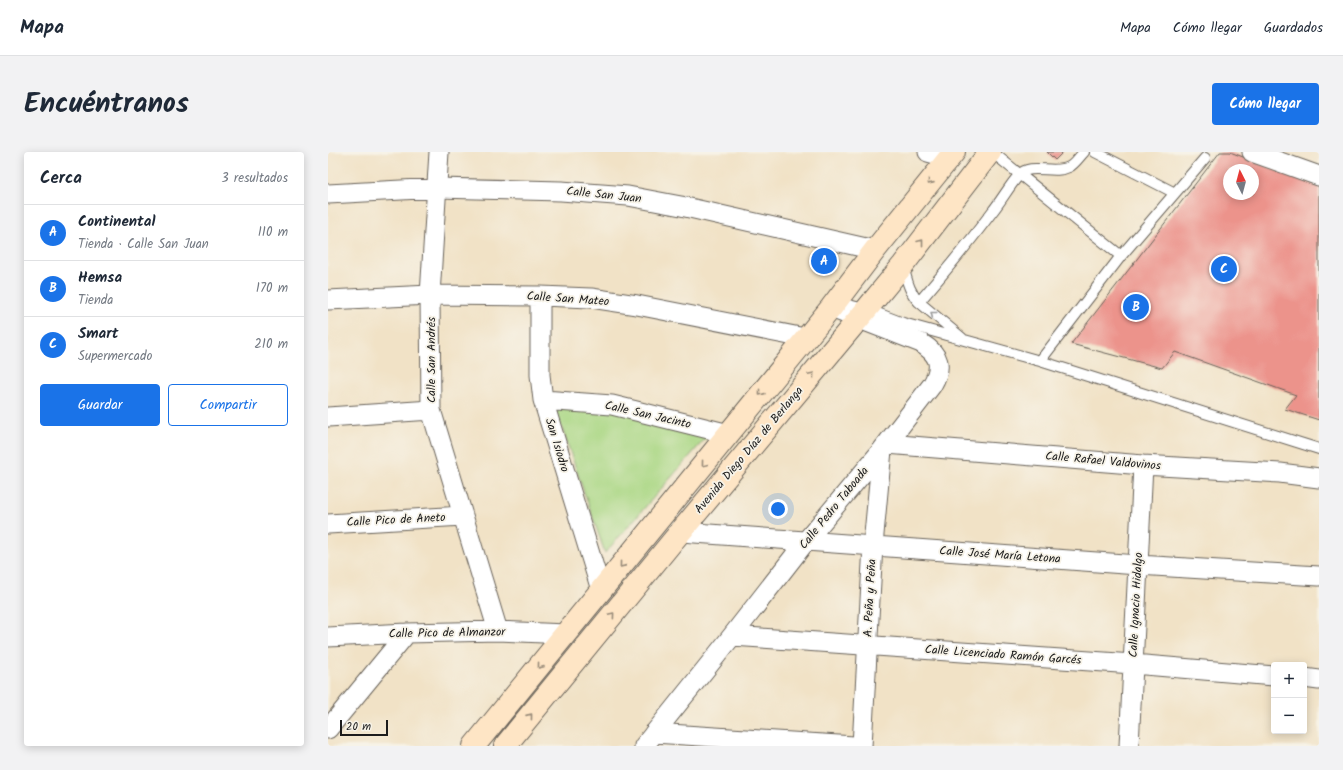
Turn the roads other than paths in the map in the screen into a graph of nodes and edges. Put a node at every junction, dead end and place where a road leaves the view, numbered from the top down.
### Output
1 (439, 152) edge
2 (928, 152) edge
3 (991, 152) edge
4 (1084, 152) edge
5 (1096, 152) edge
6 (1252, 152) edge
7 (952, 155) edge
8 (1205, 158) dead end
9 (1020, 174) junction
10 (1319, 176) edge
11 (438, 188) junction
12 (1175, 193) junction
13 (328, 194) edge
14 (875, 250) junction
15 (1121, 256) junction
16 (903, 265) junction
17 (430, 295) junction
18 (540, 296) junction
19 (328, 300) edge
20 (919, 302) junction
21 (834, 305) junction
22 (863, 314) junction
23 (899, 328) junction
24 (805, 338) junction
25 (964, 339) junction
26 (1040, 360) junction
27 (543, 400) junction
28 (431, 410) junction
29 (328, 417) edge
30 (729, 434) junction
31 (884, 447) junction
32 (1319, 449) edge
33 (1143, 465) junction
34 (1319, 478) edge
35 (463, 516) junction
36 (328, 524) edge
37 (681, 532) junction
38 (806, 541) junction
39 (873, 545) junction
40 (1138, 565) junction
41 (1319, 576) edge
42 (601, 590) junction
43 (498, 631) junction
44 (407, 633) junction
45 (566, 634) junction
46 (732, 636) junction
47 (328, 637) edge
48 (867, 645) junction
49 (1134, 664) junction
50 (1271, 676) edge
51 (1307, 678) edge
52 (1319, 680) edge
53 (328, 729) edge
54 (649, 740) edge
55 (474, 746) edge
56 (505, 746) edge
57 (854, 746) edge
58 (862, 746) edge
59 (1129, 746) edge

1 - 11 street, Calle San Andrés
2 - 7 street
3 - 9 lane
16 -> 3 main road, Avenida Diego Díaz de Berlanga
4 - 9 lane
5 - 12 lane
6 - 10 street
7 -> 14 main road, Avenida Diego Díaz de Berlanga
8 - 12 lane
9 - 15 lane
9 - 20 lane
11 - 13 street, Calle San Juan
11 - 14 street, Calle San Juan
11 - 17 street, Calle San Andrés
12 - 15 lane
14 - 21 main road, Avenida Diego Díaz de Berlanga
15 - 26 lane
16 - 20 lane
16 - 22 main road, Avenida Diego Díaz de Berlanga
17 - 18 street, Calle San Mateo
17 - 19 street, Calle San Mateo
17 - 28 street, Calle San Andrés
18 - 24 street, Calle San Mateo
18 - 27 street, San Isiodro
25 -> 20 lane
21 - 22 street, Calle Pedro Taboada
21 - 24 main road, Avenida Diego Díaz de Berlanga
22 - 23 street, Calle Pedro Taboada
37 -> 22 main road, Avenida Diego Díaz de Berlanga
23 - 25 lane
23 - 31 street, Calle Pedro Taboada
24 -> 30 main road, Avenida Diego Díaz de Berlanga
25 - 26 lane
26 - 32 lane
27 - 30 street, Calle San Jacinto
27 - 42 street, San Isiodro
28 - 29 street
28 - 35 street, Calle San Andrés
30 -> 42 main road, Avenida Diego Díaz de Berlanga
31 - 33 street, Calle Rafael Valdovinos
31 - 38 street, Calle Pedro Taboada
31 - 39 street, A. Peña y Peña
33 - 34 street, Calle Rafael Valdovinos
33 - 40 street, Calle Ignacio Hidalgo
35 - 36 street, Calle Pico de Aneto
35 - 43 street, Calle San Andrés
37 - 38 street, Calle José María Letona
56 -> 37 main road, Avenida Diego Díaz de Berlanga
38 - 39 street, Calle José María Letona
38 - 46 street, Calle Pedro Taboada
39 - 40 street, Calle José María Letona
39 - 48 street, A. Peña y Peña
40 - 41 street, Calle José María Letona
40 - 49 street, Calle Ignacio Hidalgo
42 - 45 main road, Avenida Diego Díaz de Berlanga
43 - 44 street, Calle Pico de Almanzor
43 - 45 street, Calle Pico de Almanzor
44 - 47 street, Calle Pico de Almanzor
44 - 53 street
45 -> 55 main road, Avenida Diego Díaz de Berlanga
46 - 48 street, Calle Licenciado Ramón Garcés
46 - 54 street, Calle Pedro Taboada
48 - 49 street, Calle Licenciado Ramón Garcés
48 - 58 street, A. Peña y Peña
49 - 50 street, Calle Licenciado Ramón Garcés
49 - 59 street, Calle Ignacio Hidalgo
51 - 52 street
54 - 57 street

